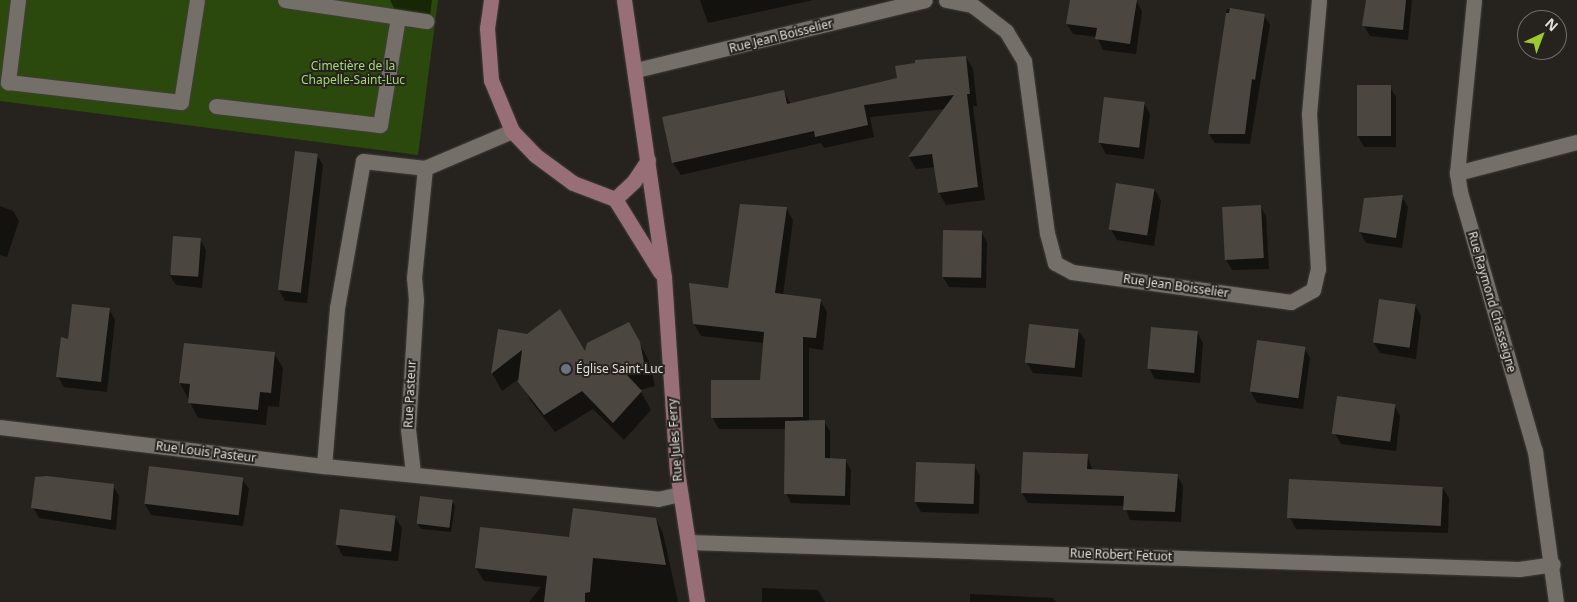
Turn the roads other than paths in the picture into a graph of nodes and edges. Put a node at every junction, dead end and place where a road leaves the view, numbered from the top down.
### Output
1 (18, 0) edge
2 (197, 0) edge
3 (285, 0) edge
4 (491, 0) edge
5 (624, 0) edge
6 (924, 0) edge
7 (946, 0) edge
8 (1319, 0) edge
9 (1474, 0) edge
10 (372, 6) edge
11 (398, 17) junction
12 (426, 21) dead end
13 (636, 70) junction
14 (5, 74) edge
15 (216, 106) dead end
16 (512, 131) junction
17 (1577, 142) edge
18 (648, 160) junction
19 (425, 168) junction
20 (1457, 173) junction
21 (615, 199) junction
22 (664, 277) junction
23 (0, 427) edge
24 (324, 466) junction
25 (412, 473) junction
26 (679, 494) junction
27 (688, 542) junction
28 (1553, 564) junction
29 (697, 602) edge
30 (1556, 602) edge

1 - 14 street
2 - 14 street
3 - 10 street
4 - 16 street
5 - 13 street, Rue Jules Ferry
6 - 13 street, Rue Jean Boisselier
7 - 8 street, Rue Jean Boisselier
9 - 20 street, Rue Raymond Chasseigne
10 - 11 street
11 - 12 street
11 - 15 street
13 - 18 street, Rue Jules Ferry
16 - 19 street
16 - 21 street
17 - 20 street
18 - 21 street
18 - 22 street, Rue Jules Ferry
19 - 24 street
19 - 25 street, Rue Pasteur
20 - 28 street, Rue Raymond Chasseigne
21 - 22 street, Rue Jules Ferry
22 - 26 street, Rue Jules Ferry
23 - 24 street, Rue Louis Pasteur
24 - 25 street, Rue Louis Pasteur
25 - 26 street
26 - 27 street, Rue Jules Ferry
27 - 28 street, Rue Robert Fetuot
27 - 29 street, Rue Jules Ferry
28 - 30 street, Rue Raymond Chasseigne

